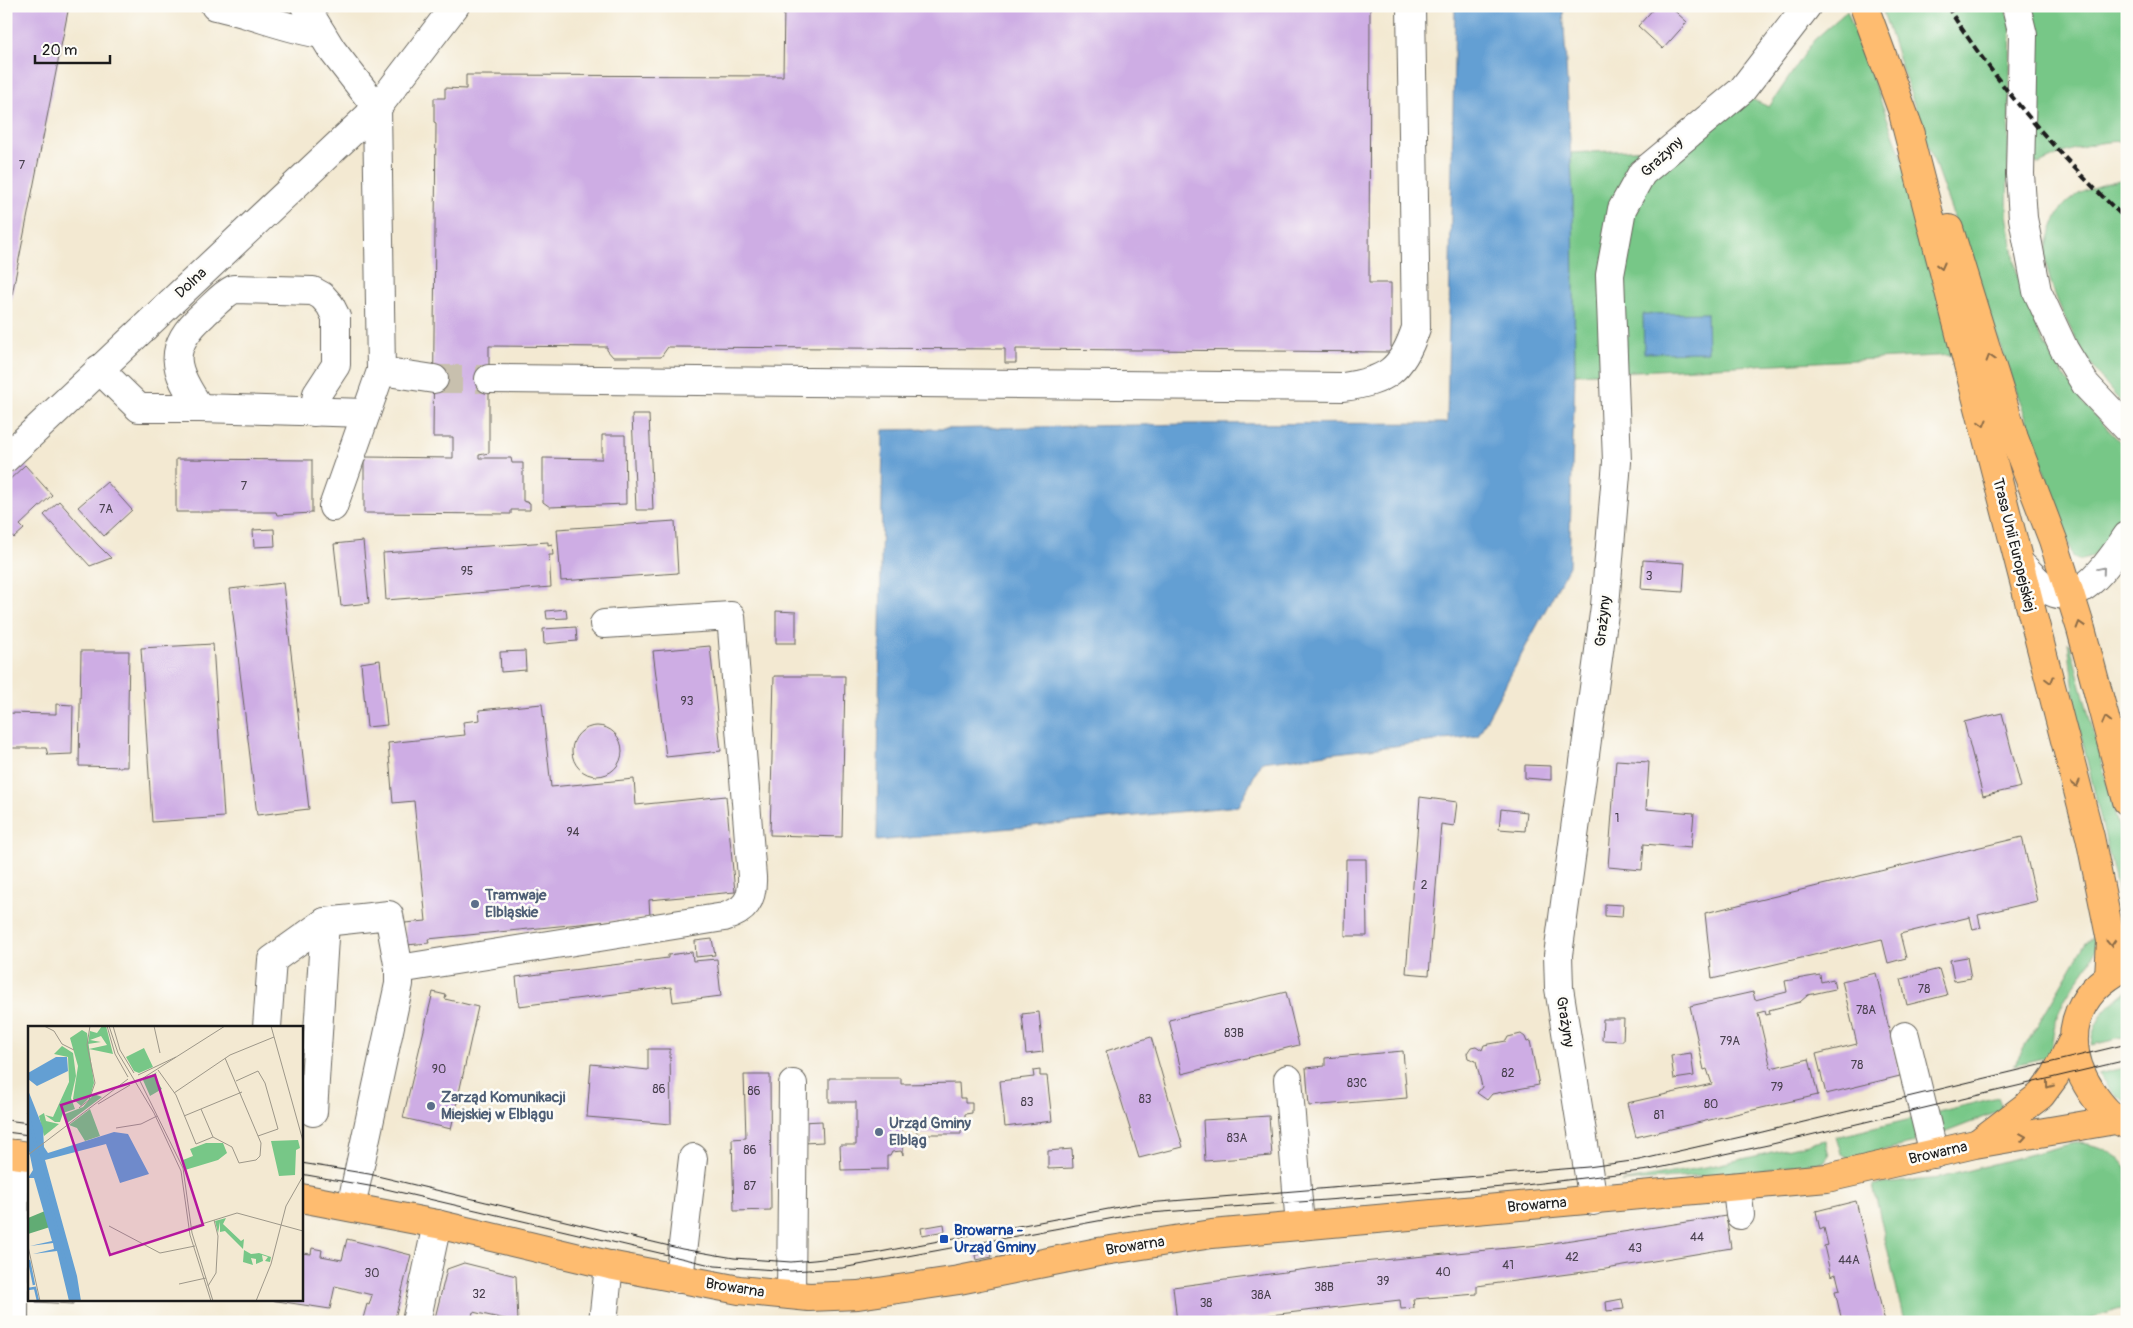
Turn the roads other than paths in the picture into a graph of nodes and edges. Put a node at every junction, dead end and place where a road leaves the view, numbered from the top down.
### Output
1 (215, 6) edge
2 (305, 6) edge
3 (455, 6) edge
4 (1411, 6) edge
5 (1807, 6) edge
6 (1864, 6) edge
7 (2016, 6) edge
8 (270, 13) edge
9 (322, 34) junction
10 (377, 108) junction
11 (1904, 117) junction
12 (99, 370) junction
13 (381, 371) junction
14 (434, 378) tunnel mouth
15 (489, 379) tunnel mouth
16 (200, 408) junction
17 (314, 412) junction
18 (366, 413) junction
19 (2127, 428) edge
20 (6, 458) edge
21 (333, 507) dead end
22 (2127, 536) edge
23 (2020, 564) junction
24 (2070, 592) junction
25 (604, 624) dead end
26 (2127, 801) edge
27 (325, 922) junction
28 (399, 969) junction
29 (2118, 971) edge
30 (267, 1026) edge
31 (1905, 1036) dead end
32 (2072, 1042) junction
33 (1288, 1079) dead end
34 (793, 1084) dead end
35 (313, 1112) dead end
36 (2121, 1122) edge
37 (1975, 1144) junction
38 (17, 1154) edge
39 (1934, 1154) junction
40 (693, 1158) dead end
41 (1737, 1188) junction
42 (302, 1198) edge
43 (1593, 1201) junction
44 (351, 1207) junction
45 (1740, 1215) dead end
46 (437, 1224) junction
47 (1300, 1226) junction
48 (10, 1252) edge
49 (609, 1265) junction
50 (679, 1279) junction
51 (790, 1295) junction
52 (14, 1322) edge
53 (416, 1322) edge
54 (603, 1322) edge

1 - 8 street
2 - 9 street
3 - 10 street, Dolna
4 - 15 street
5 - 43 street, Grażyny
6 - 11 main road, Trasa Unii Europejskiej
7 - 19 street
8 - 9 street
9 - 10 street
10 - 12 street, Dolna
10 - 13 street
11 -> 23 main road, Trasa Unii Europejskiej
24 -> 11 main road, Trasa Unii Europejskiej
12 - 16 street
12 - 20 street, Dolna
13 - 14 street
13 - 18 street
16 - 17 street
16 - 17 street
17 - 18 street
18 - 21 street
24 -> 22 street
23 - 24 street
23 -> 29 main road, Trasa Unii Europejskiej
26 -> 24 main road, Trasa Unii Europejskiej
25 - 28 street
27 - 28 street
27 - 30 street
27 - 35 street
28 - 44 street
29 - 32 main road, Browarna
31 - 39 street
32 - 36 main road
32 -> 37 main road, Browarna
33 - 47 street
34 - 51 street
37 -> 36 main road, Browarna
37 - 39 main road, Browarna
38 - 48 street
39 - 41 main road, Browarna
40 - 50 street
41 - 43 main road, Browarna
41 - 45 street
42 - 44 main road, Browarna
43 - 47 main road, Browarna
44 - 46 main road, Browarna
46 - 49 main road, Browarna
46 - 53 street
47 - 51 main road, Browarna
48 - 52 street
49 - 50 main road, Browarna
49 - 54 street
50 - 51 main road, Browarna

